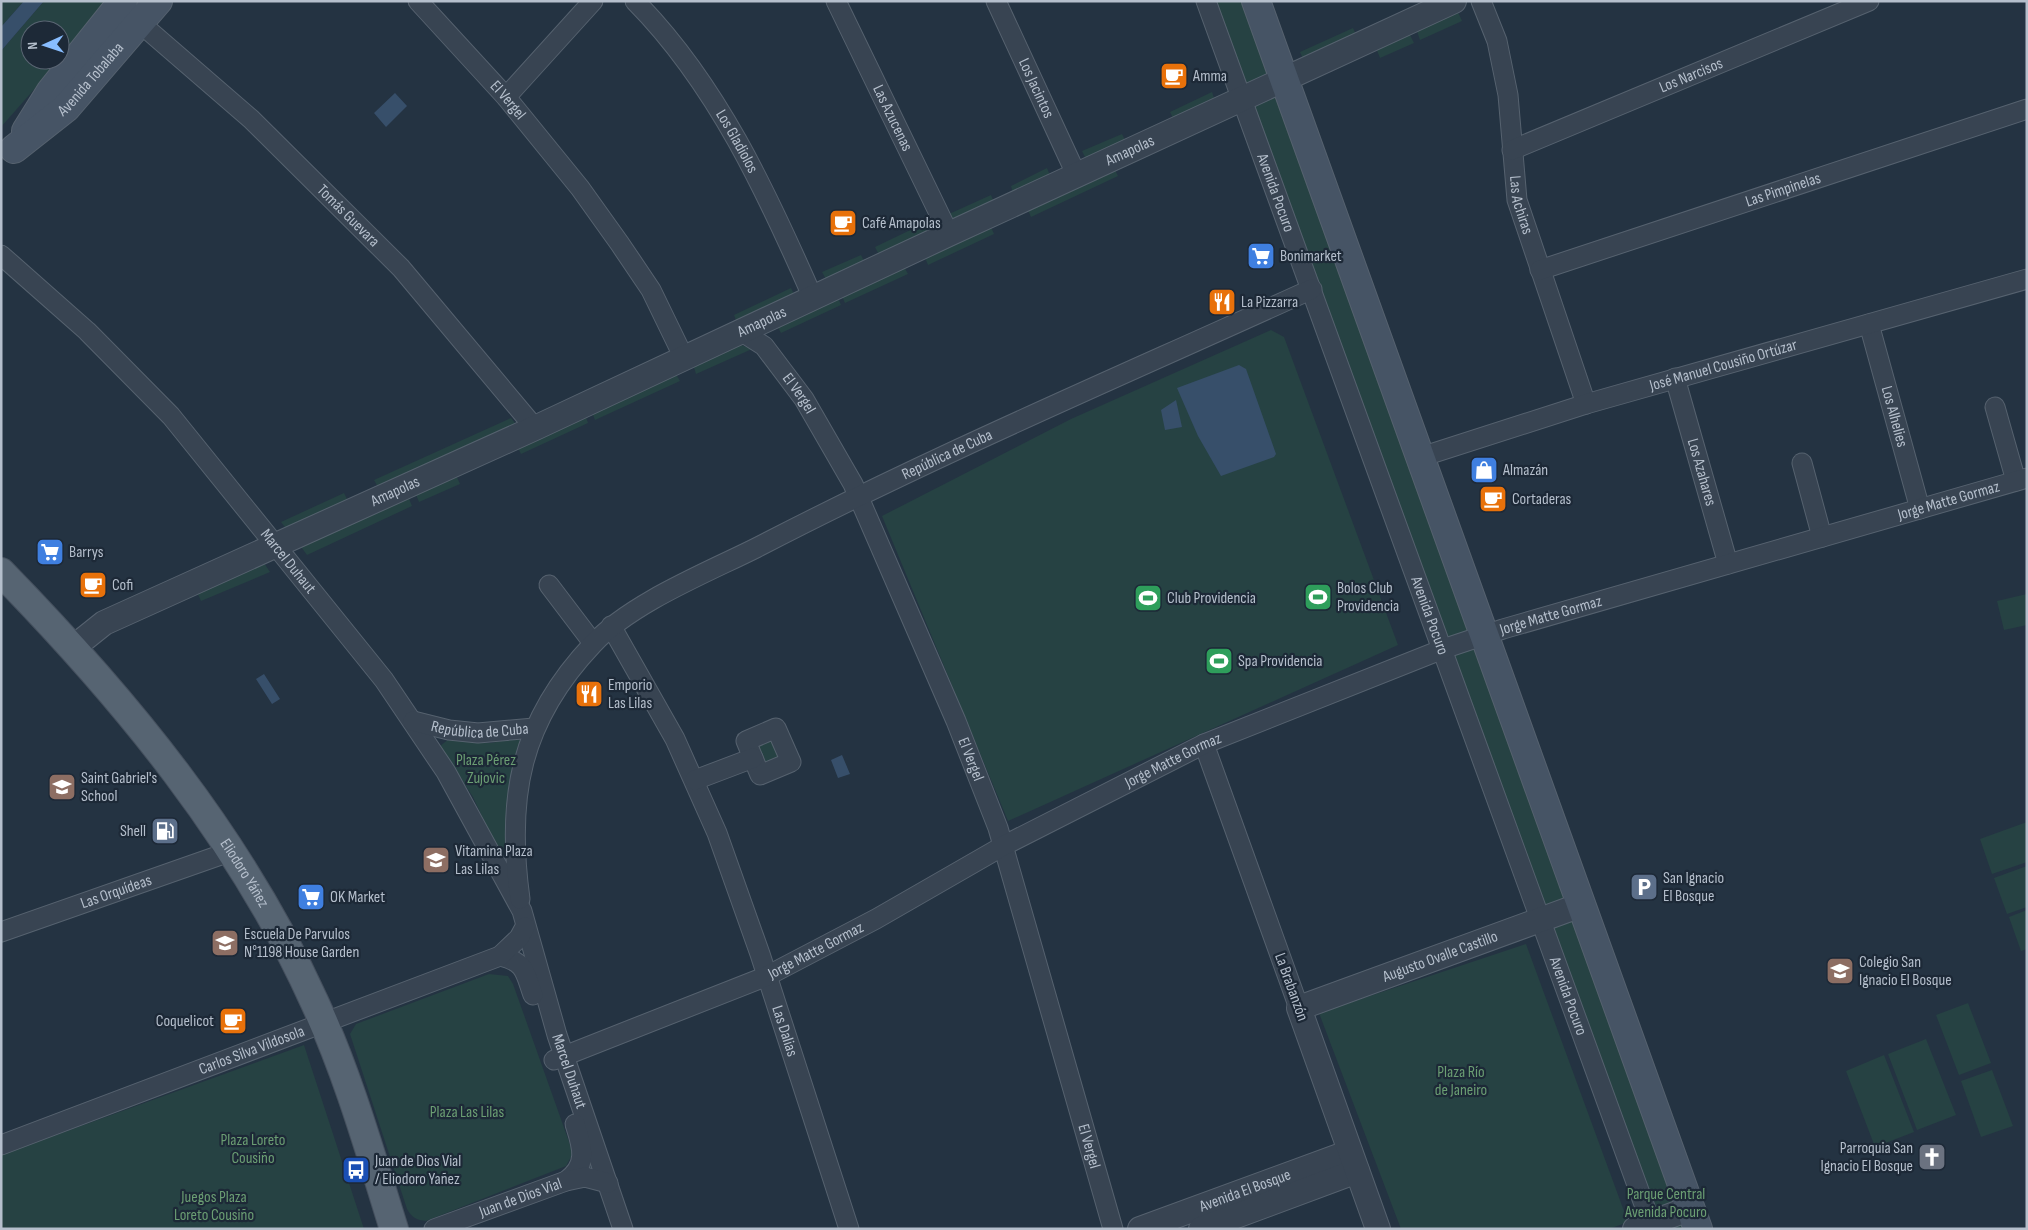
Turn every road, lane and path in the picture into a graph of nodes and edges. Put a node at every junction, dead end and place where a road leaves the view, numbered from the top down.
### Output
1 (123, 1) edge
2 (158, 1) edge
3 (418, 1) edge
4 (593, 1) edge
5 (635, 1) edge
6 (836, 1) edge
7 (996, 1) edge
8 (1206, 1) edge
9 (1256, 1) edge
10 (1454, 1) edge
11 (1481, 1) edge
12 (1869, 1) edge
13 (140, 23) junction
14 (1285, 79) junction
15 (506, 97) junction
16 (1241, 99) junction
17 (2027, 110) edge
18 (1512, 150) junction
19 (7, 157) edge
20 (1077, 176) junction
21 (949, 234) junction
22 (1, 255) edge
23 (1540, 270) junction
24 (2027, 279) edge
25 (1312, 289) junction
26 (813, 298) junction
27 (1869, 324) junction
28 (742, 332) junction
29 (684, 358) junction
30 (1675, 378) junction
31 (1586, 404) junction
32 (1995, 407) dead end
33 (535, 428) junction
34 (1421, 457) junction
35 (1802, 462) dead end
36 (2021, 479) edge
37 (858, 496) junction
38 (1920, 509) junction
39 (1822, 537) junction
40 (277, 545) junction
41 (1728, 564) junction
42 (1, 572) edge
43 (549, 585) dead end
44 (611, 626) junction
45 (1485, 635) junction
46 (593, 643) junction
47 (74, 647) junction
48 (1443, 649) junction
49 (412, 720) junction
50 (534, 728) junction
51 (1204, 744) junction
52 (753, 758) dead end
53 (695, 780) junction
54 (1003, 846) junction
55 (232, 852) junction
56 (1582, 905) junction
57 (524, 919) junction
58 (1541, 919) junction
59 (1, 932) edge
60 (500, 956) junction
61 (767, 976) junction
62 (1299, 1008) junction
63 (324, 1024) junction
64 (559, 1058) junction
65 (1, 1145) edge
66 (1354, 1162) junction
67 (566, 1181) junction
68 (608, 1183) junction
69 (1695, 1218) edge
70 (1646, 1227) edge
71 (394, 1229) edge
72 (434, 1229) edge
73 (623, 1229) edge
74 (850, 1229) edge
75 (1113, 1229) edge
76 (1140, 1229) edge
77 (1201, 1229) edge
78 (1378, 1229) edge

1 - 19 main road, Avenida Tobalaba
2 - 13 main road, Avenida Tobalaba
3 - 15 street, El Vergel
4 - 15 street
5 - 26 street, Los Gladiolos
6 - 21 street, Las Azucenas
7 - 20 street, Los Jacintos
8 - 16 street, Avenida Pocuro
9 - 14 main road
10 - 14 street, Amapolas
11 - 18 street, Las Achiras
12 - 18 street, Los Narcisos
13 - 19 main road, Avenida Tobalaba
13 - 33 street, Tomás Guevara
14 - 16 street, Amapolas
14 - 34 main road
15 - 29 street, El Vergel
16 - 20 street, Amapolas
16 - 25 street, Avenida Pocuro
17 - 23 street, Las Pimpinelas
18 - 23 street, Las Achiras
20 - 21 street, Amapolas
21 - 26 street, Amapolas
22 - 40 street, Marcel Duhaut
23 - 31 street, Las Achiras
24 - 27 street, José Manuel Cousiño Ortúzar
25 - 37 street, República de Cuba
25 - 48 street, Avenida Pocuro
26 - 28 street, Amapolas
27 - 30 street, José Manuel Cousiño Ortúzar
27 - 38 street, Los Alhelies
28 - 29 street, Amapolas
28 - 37 street, El Vergel
29 - 33 street, Amapolas
30 - 31 street, José Manuel Cousiño Ortúzar
30 - 41 street, Los Azahares
31 - 34 street, José Manuel Cousiño Ortúzar
32 - 36 street, Jorge Matte Gormaz
33 - 40 street, Amapolas
34 - 45 main road
35 - 39 street
36 - 38 street, Jorge Matte Gormaz
37 - 44 street, República de Cuba
37 - 54 street, El Vergel
38 - 39 street, Jorge Matte Gormaz
39 - 41 street, Jorge Matte Gormaz
40 - 47 street, Amapolas
40 - 49 street, Marcel Duhaut
41 - 45 street, Jorge Matte Gormaz
42 - 47 main road, Eliodoro Yáñez
43 - 46 street
44 - 46 street, República de Cuba
44 - 53 street, Las Dalias
45 - 48 street, Jorge Matte Gormaz
45 - 56 main road
46 - 50 street, República de Cuba
47 - 55 main road, Eliodoro Yáñez
48 - 51 street, Jorge Matte Gormaz
48 - 58 street, Avenida Pocuro
49 - 50 street, República de Cuba
49 - 57 street, Marcel Duhaut
50 - 57 street, Marcel Duhaut
51 - 54 street, Jorge Matte Gormaz
51 - 62 street, La Brabanzón
52 - 53 street
53 - 61 street, Las Dalias
54 - 61 street, Jorge Matte Gormaz
54 - 75 street, El Vergel
55 - 59 street, Las Orquídeas
55 - 63 main road, Eliodoro Yáñez
56 - 58 street, Augusto Ovalle Castillo
56 - 69 main road
57 - 60 street, Carlos Silva Vildosola
57 - 64 street, Marcel Duhaut
58 - 62 street, Augusto Ovalle Castillo
58 - 70 street, Avenida Pocuro
60 - 63 street, Carlos Silva Vildosola
60 - 64 street
61 - 64 street, Jorge Matte Gormaz
61 - 74 street, Las Dalias
62 - 66 street, La Brabanzón
63 - 65 street, Carlos Silva Vildosola
63 - 71 main road, Eliodoro Yáñez
64 - 67 street
64 - 68 street, Marcel Duhaut
66 - 76 street, Avenida El Bosque
66 - 77 street, Avenida El Bosque
66 - 78 street, La Brabanzón
67 - 68 street, Juan de Dios Vial
67 - 72 street, Juan de Dios Vial
68 - 73 street, Marcel Duhaut
69 - 70 street

